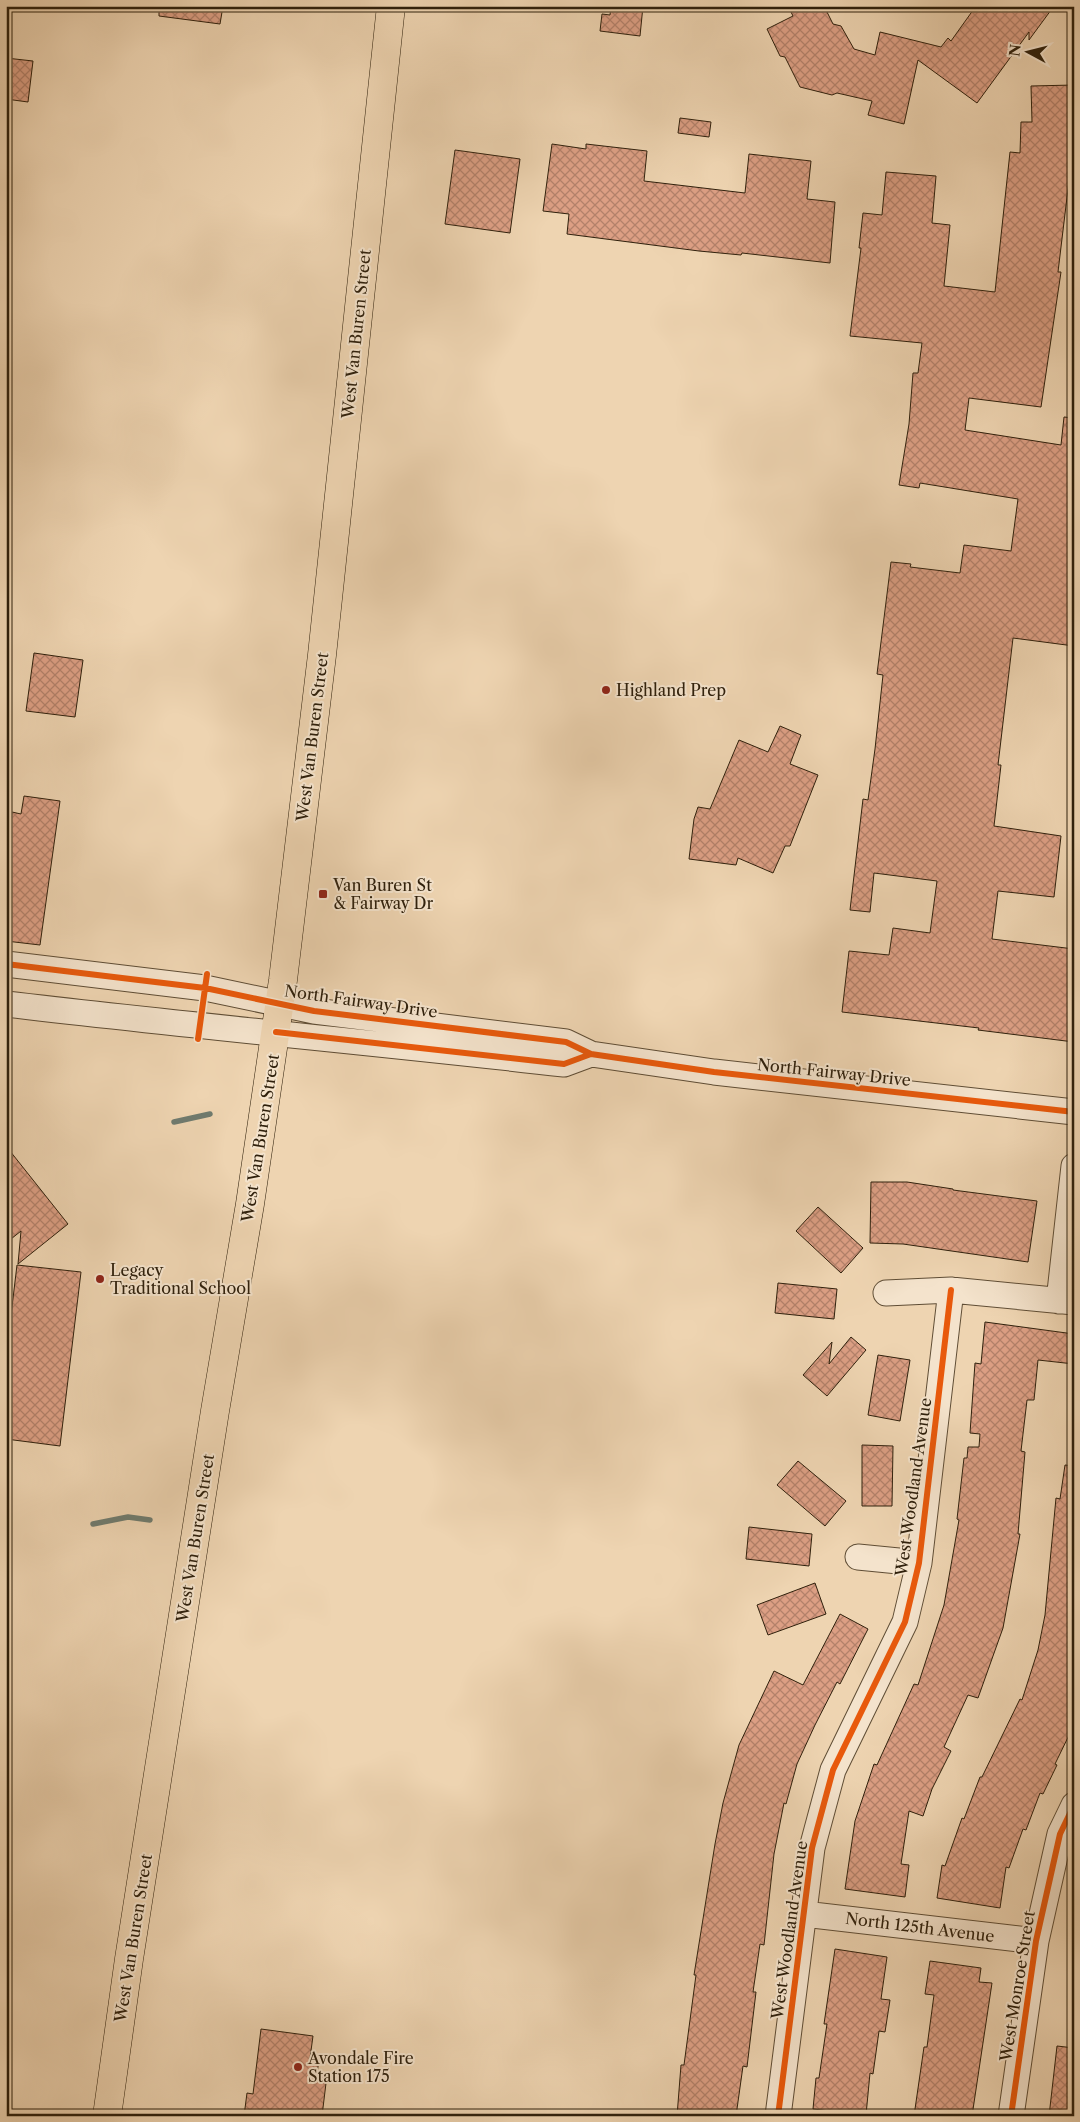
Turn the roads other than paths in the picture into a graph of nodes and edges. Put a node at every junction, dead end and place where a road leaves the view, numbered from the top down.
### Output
1 (391, 6) edge
2 (6, 964) edge
3 (48, 969) junction
4 (6, 982) edge
5 (6, 1004) edge
6 (280, 1004) junction
7 (276, 1032) junction
8 (591, 1054) junction
9 (1074, 1112) edge
10 (1074, 1166) edge
11 (951, 1290) junction
12 (886, 1293) dead end
13 (1066, 1301) edge
14 (858, 1557) dead end
15 (919, 1563) junction
16 (1074, 1805) edge
17 (804, 1914) junction
18 (1036, 1941) junction
19 (107, 2116) edge
20 (778, 2116) edge
21 (1011, 2116) edge

1 - 6 main road, West Van Buren Street
2 - 3 street, North Fairway Drive
3 - 4 street
3 - 6 street, North Fairway Drive
5 - 7 street, North Fairway Drive
6 - 7 main road, West Van Buren Street
6 - 8 street, North Fairway Drive
7 - 8 street, North Fairway Drive
7 - 19 main road, West Van Buren Street
8 - 9 street, North Fairway Drive
10 - 13 street
11 - 12 street
11 - 13 street
11 - 15 street, West Woodland Avenue
14 - 15 street, West Woodland Avenue
15 - 17 street, West Woodland Avenue
16 - 18 street, West Monroe Street
17 - 18 street, North 125th Avenue
17 - 20 street, West Woodland Avenue
18 - 21 street, West Monroe Street

